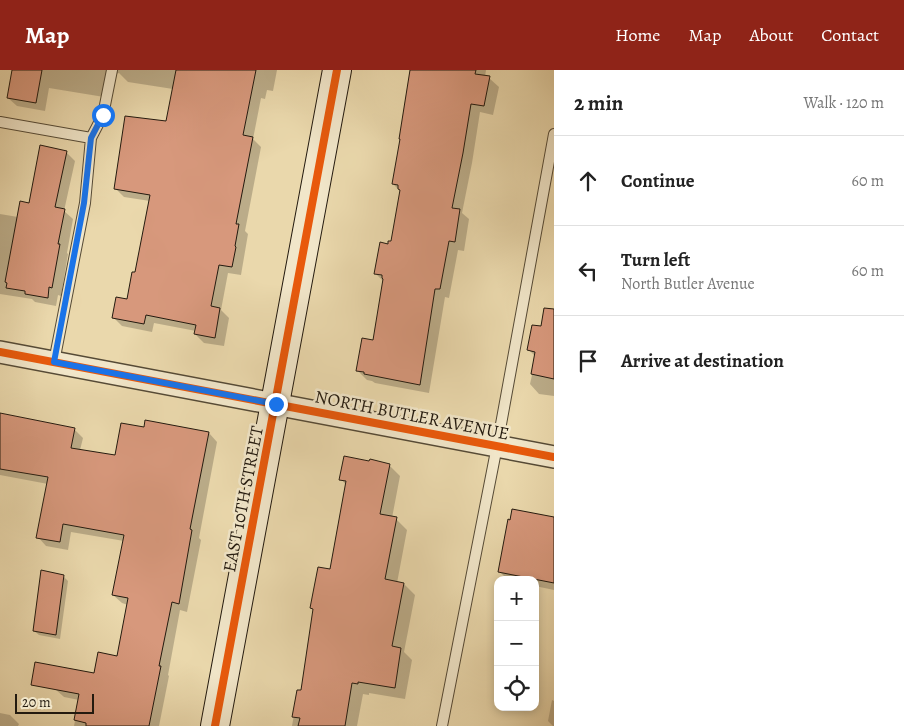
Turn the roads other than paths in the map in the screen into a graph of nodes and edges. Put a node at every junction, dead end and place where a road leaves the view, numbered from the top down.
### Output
1 (112, 70) edge
2 (337, 70) edge
3 (0, 122) edge
4 (554, 134) edge
5 (91, 138) junction
6 (0, 352) edge
7 (54, 362) junction
8 (276, 404) junction
9 (496, 446) junction
10 (554, 457) edge
11 (215, 726) edge
12 (442, 726) edge

1 - 5 lane
2 - 8 main road, EAST 10TH STREET
3 - 5 lane
4 - 9 lane
5 - 7 lane
6 - 7 street, NORTH BUTLER AVENUE
7 - 8 street, NORTH BUTLER AVENUE
8 - 9 street, NORTH BUTLER AVENUE
8 - 11 main road, EAST 10TH STREET
9 - 10 street, NORTH BUTLER AVENUE
9 - 12 lane

